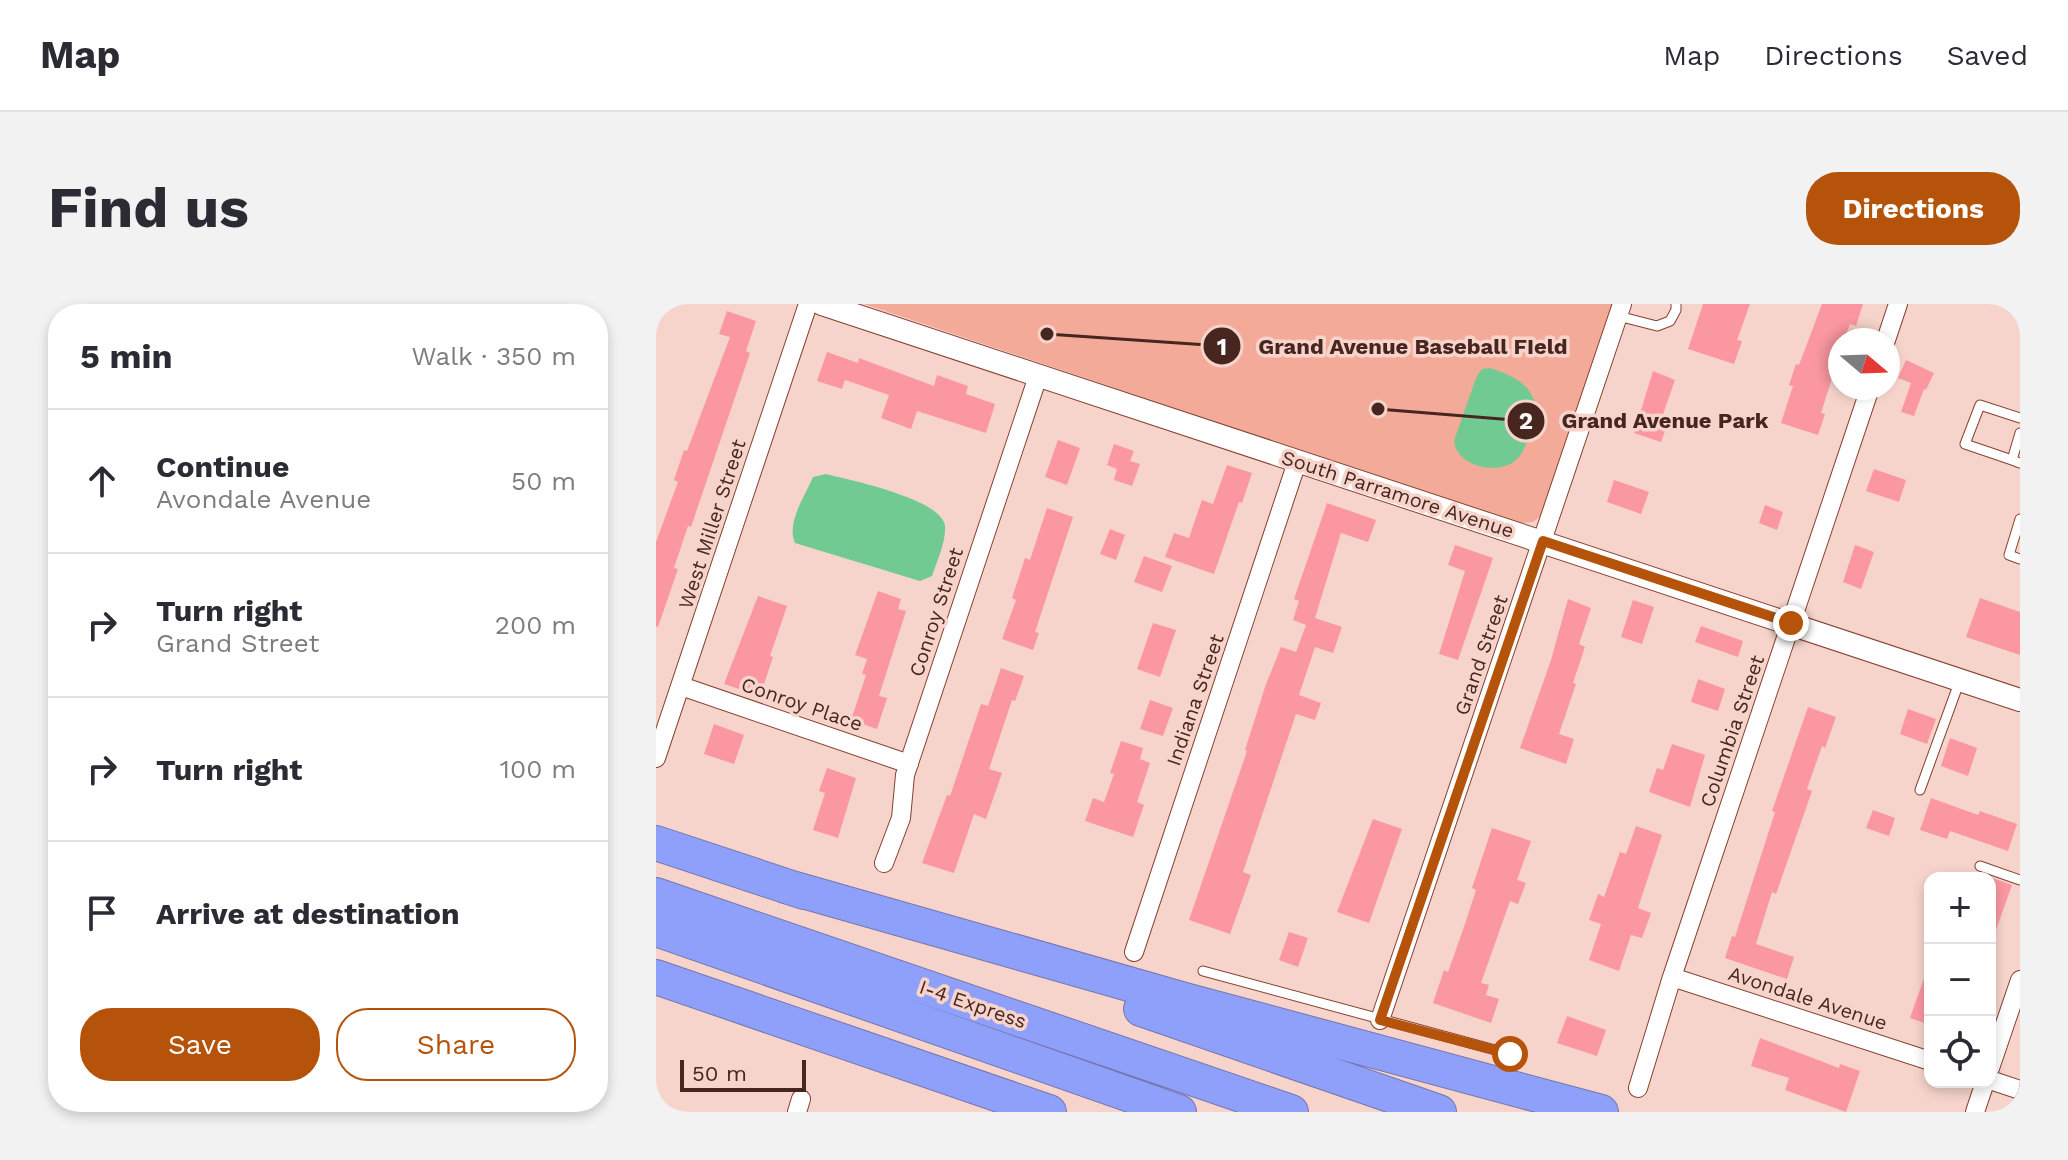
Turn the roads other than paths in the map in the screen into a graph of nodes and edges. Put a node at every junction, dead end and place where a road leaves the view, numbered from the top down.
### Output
1 (808, 304) edge
2 (822, 304) edge
3 (1676, 304) edge
4 (1898, 304) edge
5 (1620, 310) edge
6 (1890, 328) edge
7 (1038, 376) junction
8 (1866, 400) edge
9 (2020, 418) edge
10 (2020, 433) edge
11 (2016, 461) edge
12 (1297, 462) junction
13 (2020, 519) edge
14 (1543, 541) junction
15 (2020, 559) edge
16 (1791, 623) junction
17 (1960, 680) junction
18 (681, 686) junction
19 (2020, 700) edge
20 (656, 758) edge
21 (909, 764) junction
22 (1920, 790) dead end
23 (656, 843) edge
24 (884, 863) dead end
25 (1980, 866) dead end
26 (2020, 880) edge
27 (785, 886) junction
28 (656, 895) edge
29 (656, 929) edge
30 (1134, 952) dead end
31 (1203, 971) dead end
32 (656, 977) edge
33 (1672, 977) junction
34 (2020, 980) edge
35 (1380, 1020) junction
36 (1996, 1050) edge
37 (1510, 1054) dead end
38 (1924, 1059) edge
39 (1996, 1083) edge
40 (1638, 1088) dead end
41 (1985, 1088) edge
42 (2020, 1090) edge
43 (1049, 1112) edge
44 (1179, 1112) edge
45 (1291, 1112) edge
46 (1439, 1112) edge
47 (1601, 1112) edge
48 (1975, 1112) edge

1 - 18 street, West Miller Street
2 - 7 street, South Parramore Avenue
3 - 5 lane
4 - 6 street
5 - 14 street, Grand Street
7 - 12 street, South Parramore Avenue
7 - 21 street, Conroy Street
8 - 16 street, Columbia Street
9 - 11 lane
10 - 11 lane
12 - 14 street, South Parramore Avenue
12 - 30 street, Indiana Street
13 - 15 lane
14 - 16 street, South Parramore Avenue
14 - 35 street, Grand Street
16 - 17 street, South Parramore Avenue
16 - 33 street, Columbia Street
17 - 19 street, South Parramore Avenue
17 - 22 lane
18 - 20 street, West Miller Street
18 - 21 street, Conroy Place
21 - 24 street, Conroy Street
23 - 27 highway
25 - 26 lane
27 - 46 highway
27 - 47 highway
28 - 45 highway, I-4 Express
29 - 44 highway, I-4 Express
31 - 35 lane
32 - 43 highway
33 - 38 street, Avondale Avenue
33 - 40 street, Columbia Street
34 - 36 street
35 - 37 lane
39 - 42 street
41 - 48 street

